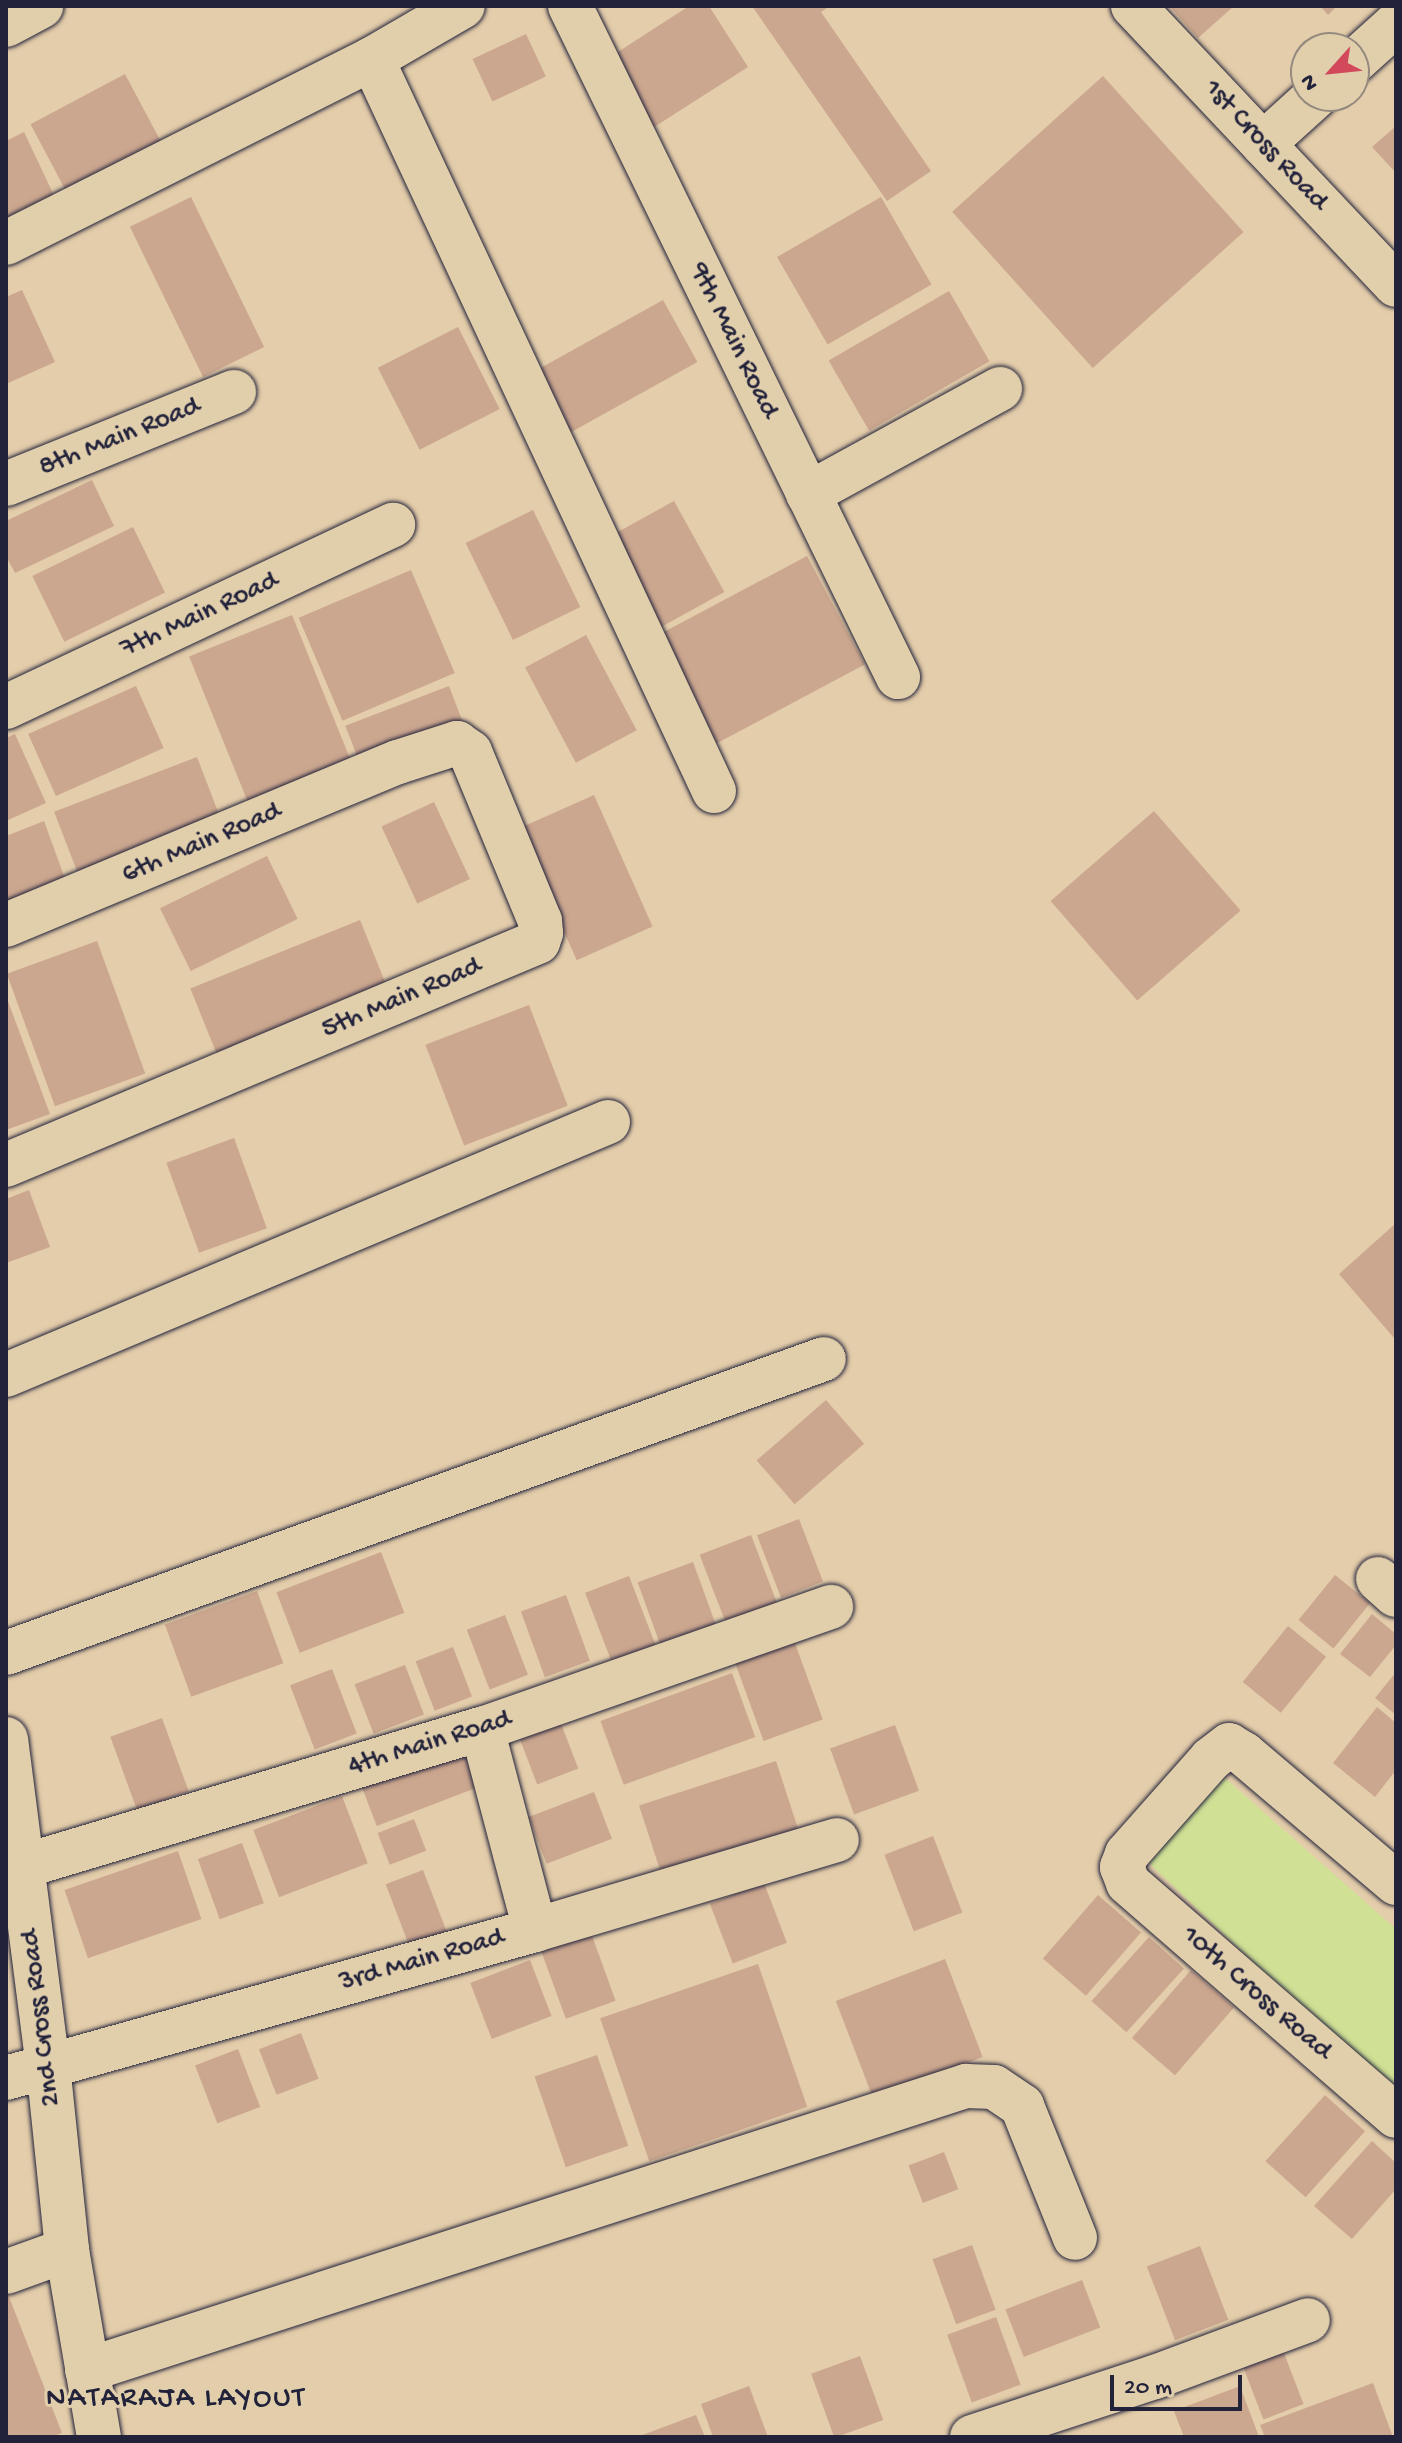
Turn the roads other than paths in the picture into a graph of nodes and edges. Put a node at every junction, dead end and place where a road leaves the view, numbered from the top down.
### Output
1 (41, 6) edge
2 (463, 6) edge
3 (570, 6) edge
4 (1133, 6) edge
5 (1396, 24) edge
6 (6, 25) edge
7 (1370, 48) edge
8 (372, 59) junction
9 (1298, 112) edge
10 (1263, 144) junction
11 (6, 243) edge
12 (1396, 285) edge
13 (1000, 389) dead end
14 (234, 392) dead end
15 (6, 484) edge
16 (808, 494) junction
17 (393, 525) dead end
18 (898, 677) dead end
19 (6, 707) edge
20 (398, 762) joint
21 (714, 791) dead end
22 (6, 925) edge
23 (608, 1122) dead end
24 (6, 1165) edge
25 (824, 1359) dead end
26 (6, 1375) edge
27 (831, 1607) dead end
28 (6, 1653) edge
29 (482, 1729) junction
30 (6, 1739) edge
31 (837, 1840) dead end
32 (24, 1866) junction
33 (1396, 1883) edge
34 (535, 1930) junction
35 (48, 2065) junction
36 (6, 2078) edge
37 (1396, 2116) edge
38 (1075, 2238) dead end
39 (67, 2250) junction
40 (6, 2272) edge
41 (1308, 2320) dead end
42 (87, 2370) junction
43 (99, 2437) edge
44 (972, 2437) edge

1 - 6 street
2 - 8 street
3 - 16 street, 9th Main Road
4 - 10 street, 1st Cross Road
5 - 7 street
8 - 11 street
8 - 21 street
9 - 10 street
10 - 12 street, 1st Cross Road
13 - 16 street
14 - 15 street, 8th Main Road
16 - 18 street, 9th Main Road
17 - 19 street, 7th Main Road
20 - 22 street, 6th Main Road
20 - 24 street, 5th Main Road
23 - 26 street
25 - 28 street
27 - 29 street, 4th Main Road
29 - 32 street, 4th Main Road
29 - 34 street
30 - 32 street, 2nd Cross Road
31 - 34 street, 3rd Main Road
32 - 35 street, 2nd Cross Road
33 - 37 street, 10th Cross Road
34 - 35 street, 3rd Main Road
35 - 36 street, 3rd Main Road
35 - 39 street, 2nd Cross Road
38 - 42 street
39 - 40 street
39 - 42 street, 2nd Cross Road
41 - 44 street
42 - 43 street, 2nd Cross Road

